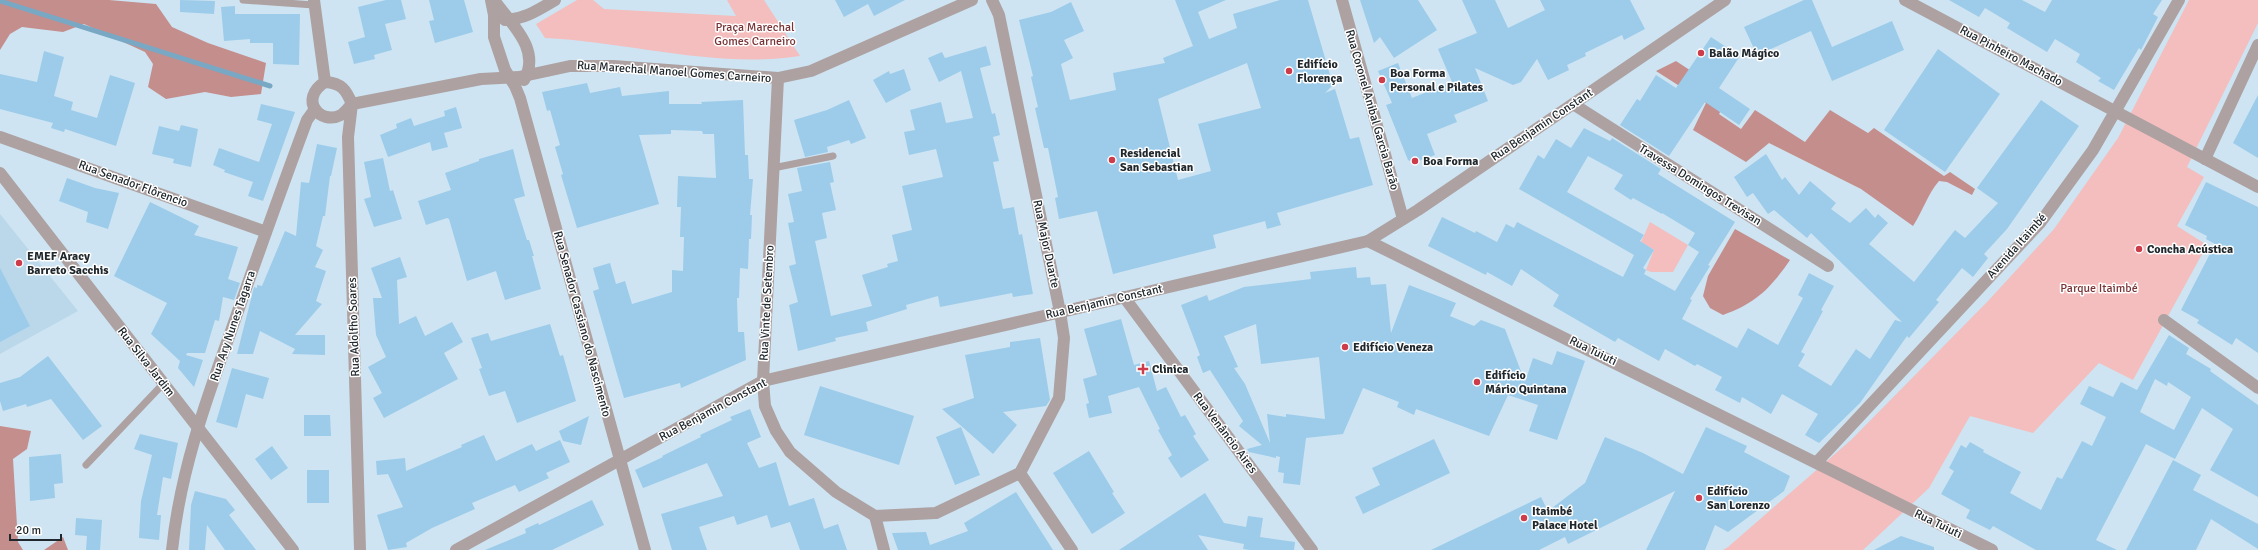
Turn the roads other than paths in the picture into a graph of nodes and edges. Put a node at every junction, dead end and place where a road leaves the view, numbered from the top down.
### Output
1 (243, 0) edge
2 (493, 0) edge
3 (555, 0) edge
4 (972, 0) edge
5 (992, 0) edge
6 (1342, 0) edge
7 (1725, 0) edge
8 (1905, 0) edge
9 (2179, 0) edge
10 (314, 2) edge
11 (532, 14) junction
12 (511, 20) junction
13 (495, 25) junction
14 (522, 34) junction
15 (2258, 45) edge
16 (500, 57) junction
17 (527, 75) junction
18 (511, 78) junction
19 (778, 78) junction
20 (481, 79) junction
21 (325, 82) junction
22 (520, 98) junction
23 (352, 104) junction
24 (1573, 104) junction
25 (315, 109) junction
26 (2117, 112) junction
27 (346, 118) junction
28 (0, 137) edge
29 (833, 156) dead end
30 (2205, 159) junction
31 (773, 168) junction
32 (0, 173) edge
33 (2258, 187) edge
34 (1403, 219) junction
35 (266, 232) junction
36 (1368, 241) junction
37 (1828, 266) dead end
38 (1124, 297) junction
39 (1060, 312) junction
40 (2164, 320) dead end
41 (763, 381) junction
42 (163, 384) junction
43 (2258, 388) edge
44 (197, 428) junction
45 (620, 460) junction
46 (1817, 462) junction
47 (86, 465) dead end
48 (1020, 473) junction
49 (875, 516) junction
50 (172, 550) edge
51 (293, 550) edge
52 (360, 550) edge
53 (456, 550) edge
54 (645, 550) edge
55 (884, 550) edge
56 (1072, 550) edge
57 (1312, 550) edge
58 (1992, 550) edge

1 - 10 lane
2 - 12 street, Rua Senador Cassiano do Nascimento
2 - 13 street, Rua Senador Cassiano do Nascimento
3 - 11 street
4 - 19 street, Rua Marechal Manoel Gomes Carneiro
5 - 39 street, Rua Major Duarte
6 - 34 street, Rua Coronel Anibal Garcia Barão
7 - 24 street, Rua Benjamin Constant
8 - 26 street, Rua Pinheiro Machado
9 - 26 street, Avenida Itaimbé
10 - 21 street
11 - 12 street
11 - 14 street
12 - 13 street
12 - 14 street, Rua Senador Cassiano do Nascimento
13 - 16 street, Rua Senador Cassiano do Nascimento
14 - 17 street, Rua Senador Cassiano do Nascimento
15 - 30 street
16 - 18 street, Rua Senador Cassiano do Nascimento
16 - 20 street, Rua Marechal Manoel Gomes Carneiro
17 - 18 street, Rua Marechal Manoel Gomes Carneiro
17 - 19 street, Rua Marechal Manoel Gomes Carneiro
17 - 22 street, Rua Senador Cassiano do Nascimento
18 - 20 street, Rua Marechal Manoel Gomes Carneiro
18 - 22 street, Rua Senador Cassiano do Nascimento
19 - 31 street, Rua Vinte de Setembro
20 - 23 street, Rua Marechal Manoel Gomes Carneiro
21 - 23 street
21 - 25 street
22 - 45 street, Rua Senador Cassiano do Nascimento
23 - 27 street, Rua Adolfho Soares
24 - 34 street, Rua Benjamin Constant
24 - 37 street, Travessa Domingos Trevisan
25 - 27 street
25 - 35 street, Rua Ary Nunes Tagarra
26 - 30 street, Rua Pinheiro Machado
26 - 46 street, Avenida Itaimbé
27 - 52 street, Rua Adolfho Soares
28 - 35 street, Rua Senador Flôrencio
29 - 31 lane
30 - 33 street
31 - 41 street, Rua Vinte de Setembro
32 - 42 street, Rua Silva Jardim
34 - 36 street, Rua Benjamin Constant
35 - 44 street, Rua Ary Nunes Tagarra
36 - 38 street, Rua Benjamin Constant
36 - 46 street, Rua Tuiuti
38 - 39 street, Rua Benjamin Constant
38 - 57 street, Rua Venâncio Aires
39 - 41 street, Rua Benjamin Constant
39 - 48 street, Rua Major Duarte
40 - 43 street
41 - 45 street, Rua Benjamin Constant
41 - 49 street, Rua Vinte de Setembro
42 - 44 street, Rua Silva Jardim
42 - 47 lane
44 - 50 street, Rua Ary Nunes Tagarra
44 - 51 street, Rua Silva Jardim
45 - 53 street, Rua Benjamin Constant
45 - 54 street, Rua Senador Cassiano do Nascimento
46 - 58 street, Rua Tuiuti
48 - 49 street
48 - 56 street
49 - 55 street

